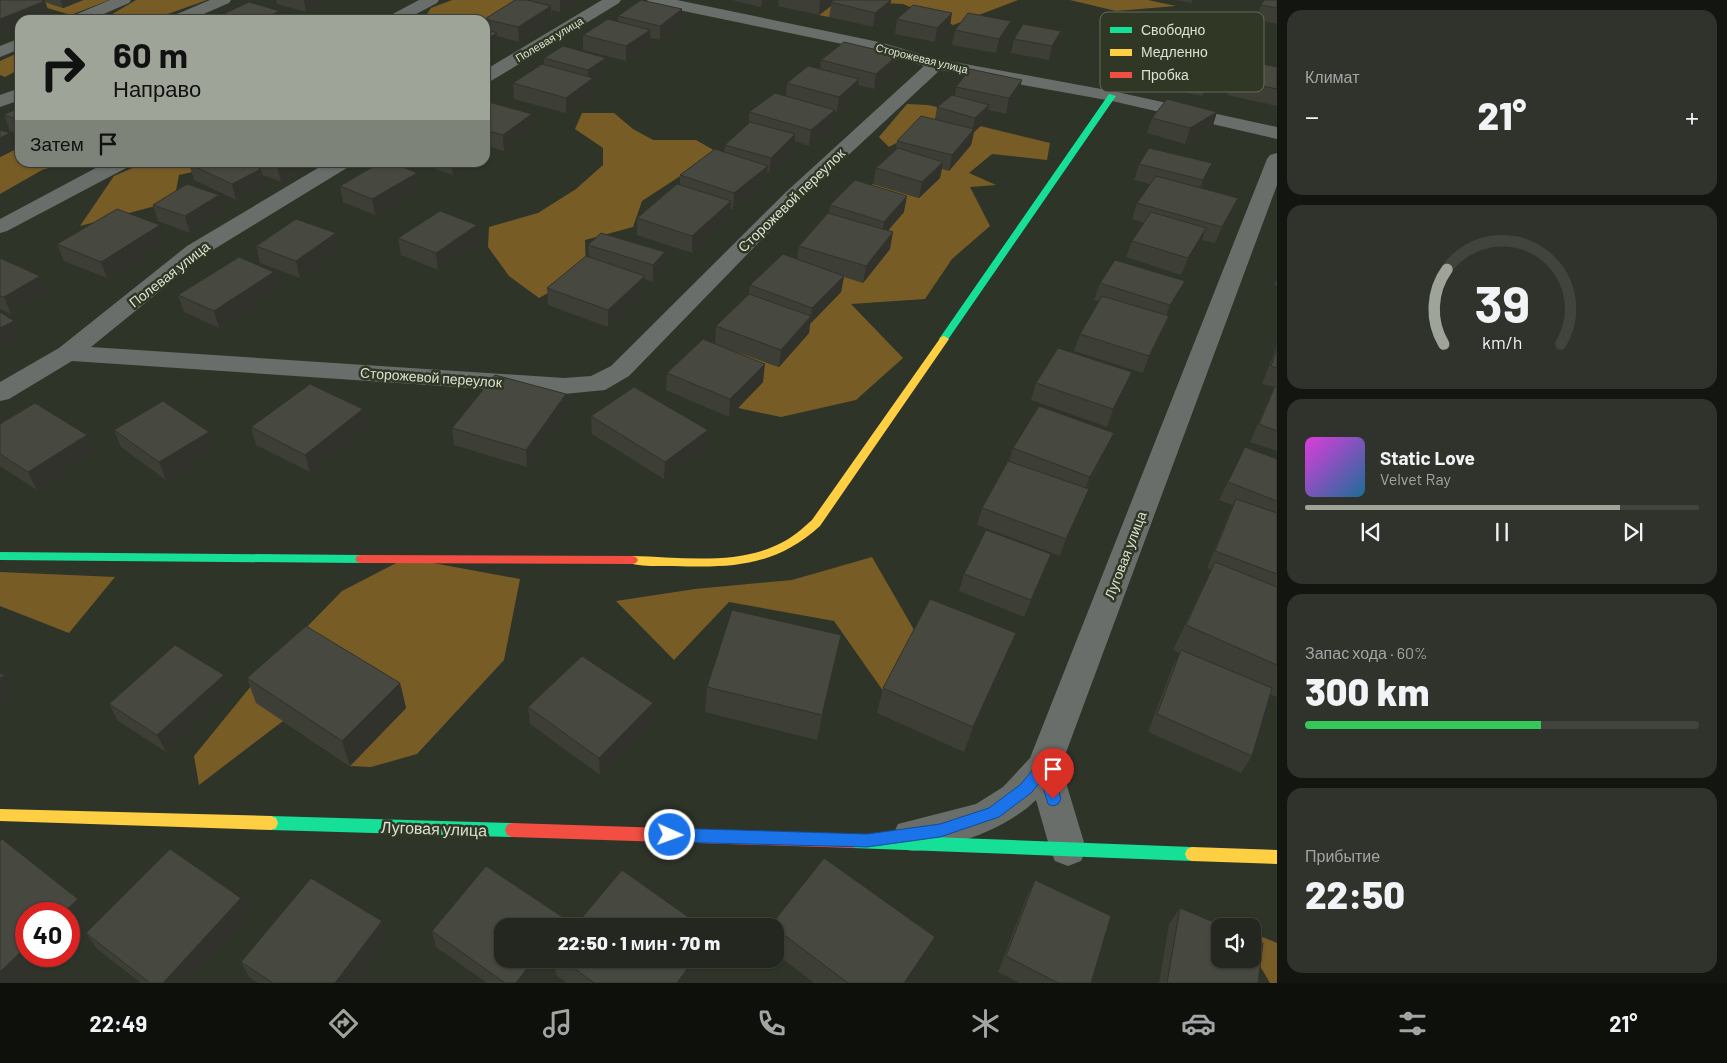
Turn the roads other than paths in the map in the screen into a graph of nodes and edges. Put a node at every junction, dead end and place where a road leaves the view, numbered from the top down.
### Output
1 (124, 0) edge
2 (223, 0) edge
3 (431, 0) edge
4 (613, 0) edge
5 (655, 0) edge
6 (88, 15) edge
7 (188, 15) edge
8 (402, 15) edge
9 (15, 45) edge
10 (0, 52) edge
11 (936, 64) junction
12 (490, 74) edge
13 (1112, 96) junction
14 (1277, 133) edge
15 (1277, 159) edge
16 (114, 167) edge
17 (335, 167) edge
18 (0, 227) edge
19 (68, 353) junction
20 (0, 393) edge
21 (0, 556) edge
22 (1044, 766) junction
23 (0, 815) edge
24 (867, 841) junction
25 (1068, 848) junction
26 (1277, 857) edge

1 - 6 street
2 - 7 street
3 - 8 street
4 - 12 street, Полевая улица
5 - 11 street, Сторожевая улица
9 - 10 street
11 - 13 street, Сторожевая улица
11 - 19 street, Сторожевой переулок
13 - 14 street, Сторожевая улица
13 - 21 street
15 - 22 street, Луговая улица
16 - 18 street
17 - 19 street, Полевая улица
19 - 20 street, Полевая улица
22 - 24 street, Луговая улица
22 - 25 street
23 - 24 street, Луговая улица
24 - 25 street, Луговая улица
25 - 26 street, Луговая улица

